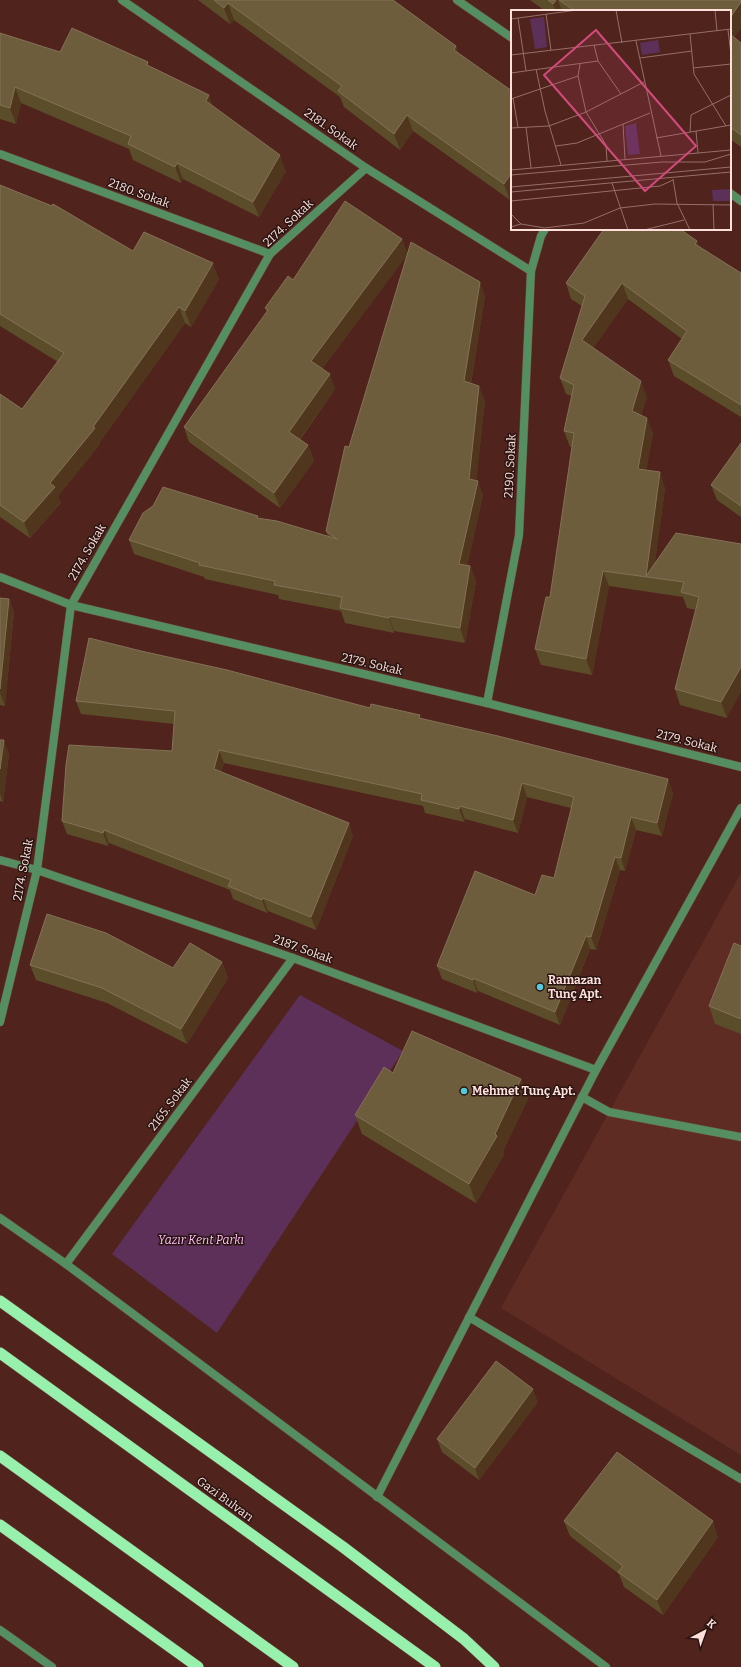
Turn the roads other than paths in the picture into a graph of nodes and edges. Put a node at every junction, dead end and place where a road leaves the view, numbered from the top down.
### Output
1 (122, 0) edge
2 (457, 0) edge
3 (511, 37) edge
4 (0, 154) edge
5 (366, 168) junction
6 (731, 194) edge
7 (741, 201) edge
8 (544, 230) edge
9 (270, 254) junction
10 (531, 271) junction
11 (0, 578) edge
12 (71, 605) junction
13 (487, 703) junction
14 (741, 767) edge
15 (741, 808) edge
16 (0, 860) edge
17 (38, 870) junction
18 (293, 958) junction
19 (0, 1022) edge
20 (596, 1070) junction
21 (582, 1096) junction
22 (741, 1137) edge
23 (0, 1218) edge
24 (66, 1264) junction
25 (0, 1301) edge
26 (469, 1317) junction
27 (0, 1353) edge
28 (0, 1456) edge
29 (741, 1479) edge
30 (377, 1497) junction
31 (0, 1525) edge
32 (0, 1630) edge
33 (52, 1667) edge
34 (198, 1667) edge
35 (293, 1667) edge
36 (435, 1667) edge
37 (494, 1667) edge
38 (606, 1667) edge

1 - 5 street, 2181. Sokak
2 - 3 street
4 - 9 street, 2180. Sokak
5 - 9 street, 2174. Sokak
5 - 10 street, 2181. Sokak
6 - 7 street
8 - 10 street, 2190. Sokak
9 - 12 street, 2174. Sokak
10 - 13 street, 2190. Sokak
11 - 12 street, 2179. Sokak
12 - 13 street, 2179. Sokak
12 - 17 street, 2174. Sokak
13 - 14 street, 2179. Sokak
15 - 20 street
16 - 17 street, 2187. Sokak
17 - 18 street, 2187. Sokak
17 - 19 street, 2174. Sokak
18 - 20 street, 2187. Sokak
18 - 24 street, 2165. Sokak
20 - 21 street
21 - 22 street
21 - 26 street
23 - 24 street
24 - 30 street
25 - 37 highway
26 - 29 street
26 - 30 street
27 - 36 highway, Gazi Bulvarı
28 - 35 highway
30 - 38 street
31 - 34 highway
32 - 33 street

